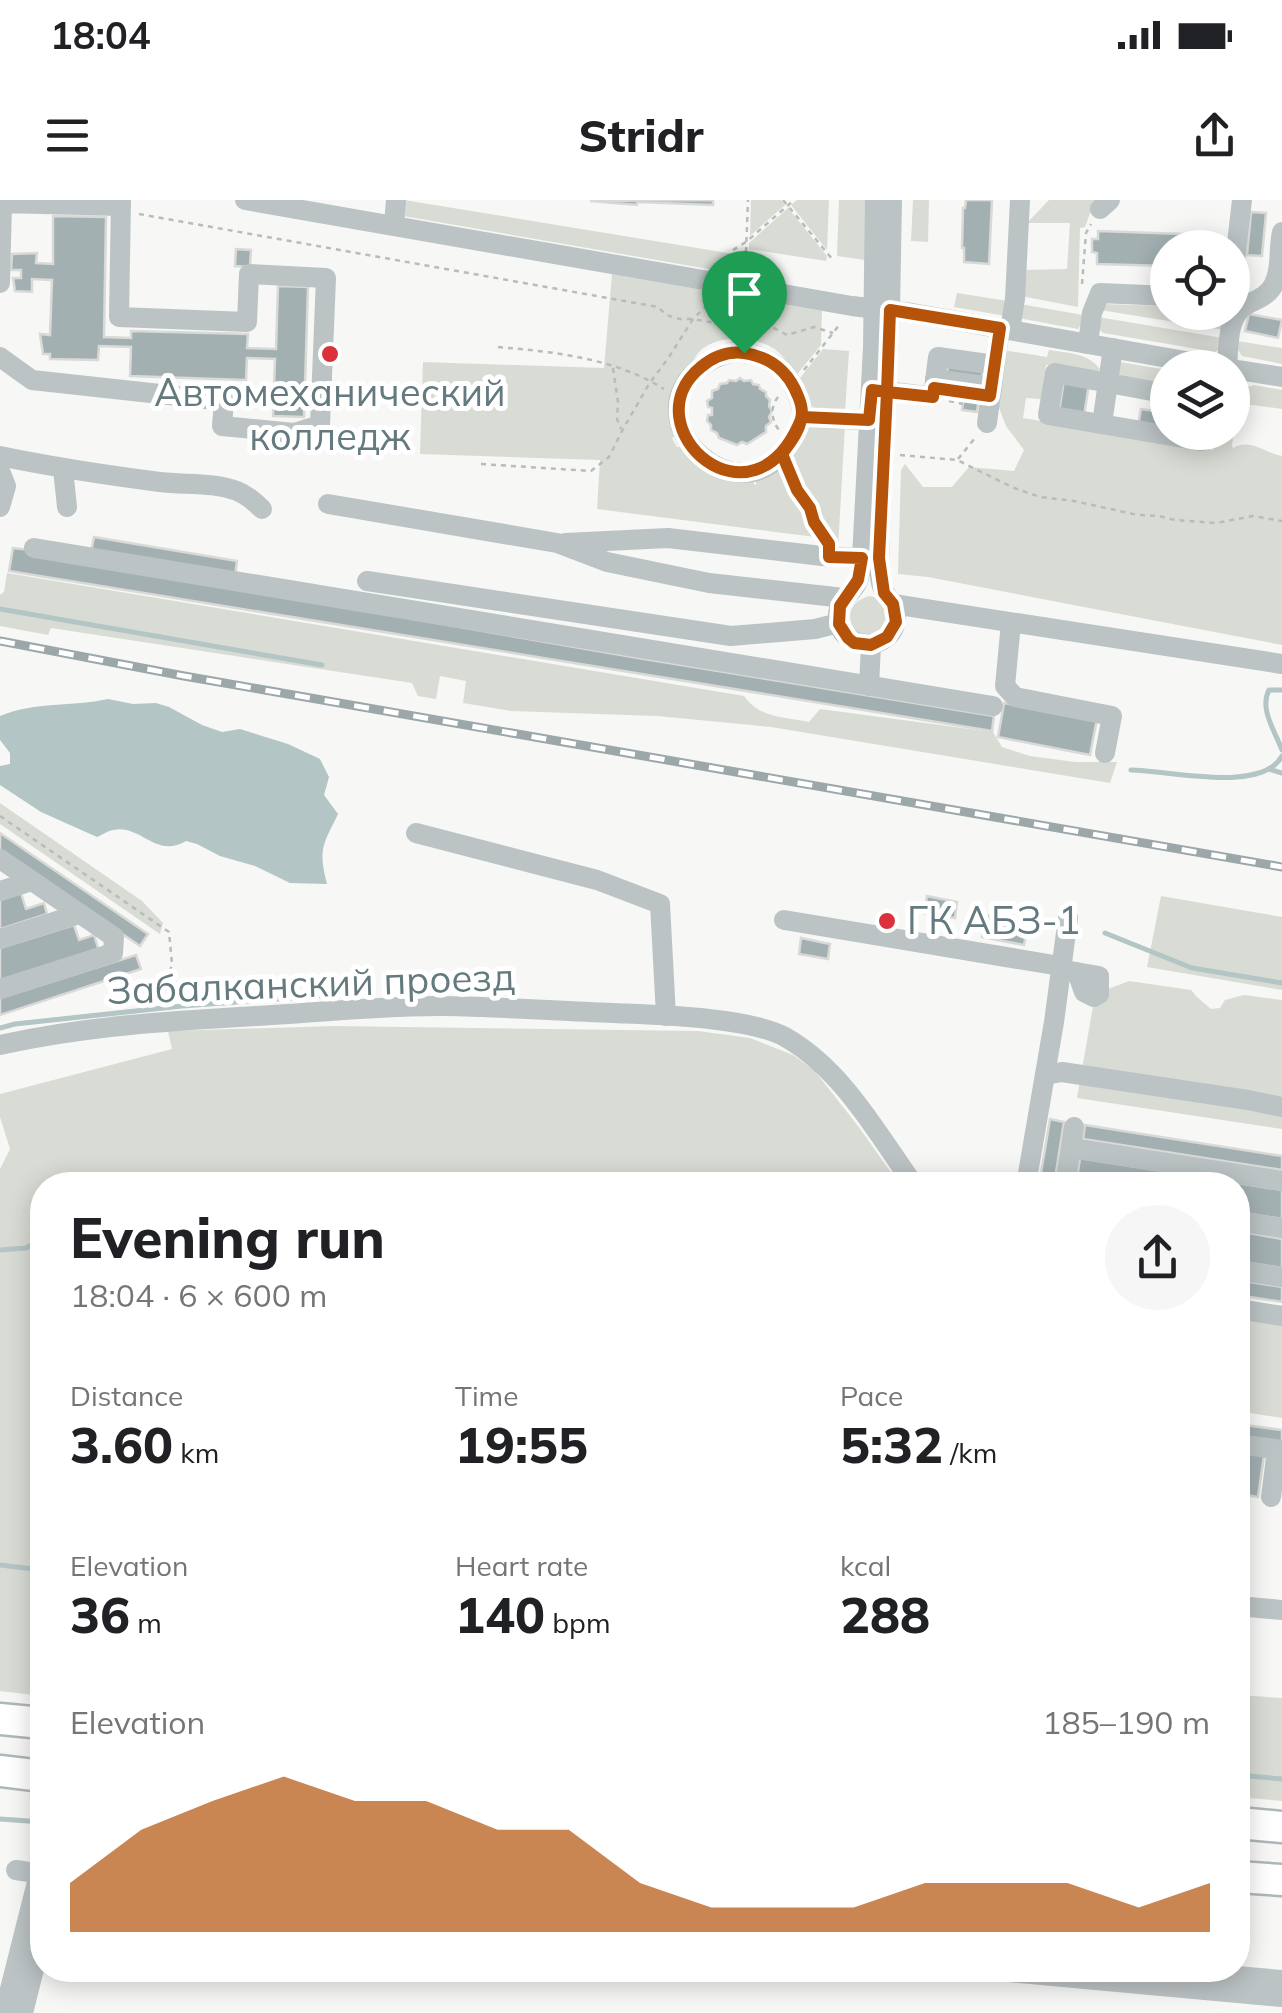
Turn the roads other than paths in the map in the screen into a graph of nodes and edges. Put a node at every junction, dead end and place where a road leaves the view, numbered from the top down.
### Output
1 (245, 200) edge
2 (396, 200) edge
3 (875, 200) edge
4 (892, 200) edge
5 (1037, 200) edge
6 (1242, 200) edge
7 (1, 202) edge
8 (121, 206) edge
9 (316, 206) edge
10 (1019, 208) edge
11 (394, 225) junction
12 (1239, 230) edge
13 (1282, 232) edge
14 (0, 283) edge
15 (1150, 295) edge
16 (882, 310) junction
17 (1005, 329) junction
18 (1088, 344) junction
19 (1113, 348) junction
20 (1230, 350) edge
21 (1150, 354) edge
22 (0, 357) edge
23 (1250, 372) edge
24 (1282, 378) edge
25 (936, 379) junction
26 (992, 381) junction
27 (1108, 382) junction
28 (1150, 390) edge
29 (879, 391) junction
30 (802, 417) junction
31 (877, 420) junction
32 (987, 423) road end
33 (1102, 424) junction
34 (1150, 430) edge
35 (0, 456) edge
36 (63, 469) junction
37 (0, 472) edge
38 (328, 504) dead end
39 (67, 507) dead end
40 (0, 508) edge
41 (262, 509) dead end
42 (557, 543) junction
43 (34, 548) dead end
44 (862, 558) junction
45 (367, 581) dead end
46 (844, 598) junction
47 (893, 604) junction
48 (1011, 623) junction
49 (839, 624) junction
50 (871, 645) junction
51 (1282, 664) edge
52 (869, 686) junction
53 (992, 706) dead end
54 (1104, 754) dead end
55 (416, 833) dead end
56 (0, 860) edge
57 (32, 881) junction
58 (0, 891) edge
59 (79, 914) junction
60 (1068, 918) dead end
61 (784, 920) dead end
62 (0, 939) edge
63 (1069, 969) junction
64 (0, 989) edge
65 (666, 1016) junction
66 (0, 1046) edge
67 (1045, 1075) junction
68 (1282, 1107) edge
69 (904, 1172) edge
70 (1028, 1172) edge
71 (1067, 1172) edge
72 (1242, 1172) edge
73 (1250, 1174) edge
74 (1282, 1180) edge
75 (1250, 1223) edge
76 (1282, 1228) edge
77 (1250, 1272) edge
78 (1282, 1277) edge
79 (1250, 1311) edge
80 (1282, 1316) edge
81 (1250, 1446) edge
82 (1280, 1450) edge
83 (1271, 1497) dead end
84 (1250, 1607) edge
85 (1282, 1610) edge
86 (0, 1720) edge
87 (30, 1722) edge
88 (0, 1771) edge
89 (30, 1775) edge
90 (1250, 1824) edge
91 (1282, 1827) edge
92 (16, 1870) dead end
93 (30, 1872) edge
94 (1250, 1877) edge
95 (1282, 1880) edge
96 (30, 1917) edge
97 (1250, 1977) edge
98 (1282, 1980) edge
99 (31, 1982) edge
100 (1117, 1982) edge
101 (1282, 1997) edge
102 (4, 2013) edge
103 (23, 2013) edge

1 - 9 street
2 - 11 street
3 - 16 street
4 - 16 street
5 - 10 street
6 - 12 street
7 - 8 street
7 - 14 street
8 - 22 street
9 - 11 street
10 - 17 street
11 - 16 street
13 - 20 street
15 - 18 street
16 - 17 street
16 - 29 street
17 - 18 street
17 - 26 street
18 - 19 street
19 - 21 street
19 - 27 street
23 - 24 street
25 - 26 street
25 - 26 street
25 - 29 street
26 - 32 street
27 - 28 street
27 - 33 street
27 - 33 street
29 - 31 street
30 - 30 street
30 - 31 street
31 - 44 street
31 - 47 street
33 - 34 street
35 - 36 street
36 - 39 street
36 - 41 street
37 - 40 street
38 - 42 street
42 - 44 street
42 - 46 street
43 - 52 street
44 - 46 street
45 - 49 street
46 - 49 street
47 - 48 street
47 - 50 street
48 - 51 street
48 - 54 street
49 - 50 street
50 - 52 street
52 - 53 street
55 - 65 street
56 - 57 street
57 - 58 street
57 - 59 street
59 - 62 street
59 - 64 street
60 - 63 street
61 - 63 street
63 - 67 street
65 - 66 street, Забалканский проезд
65 - 69 street, Забалканский проезд
67 - 68 street
67 - 70 street
71 - 72 street
73 - 74 street
75 - 76 street
77 - 78 street
79 - 80 street
81 - 82 street
82 - 83 street
84 - 85 street
86 - 87 highway
88 - 89 highway
90 - 91 highway
92 - 93 street
94 - 95 highway
96 - 102 street
97 - 98 street
99 - 103 street
100 - 101 street

